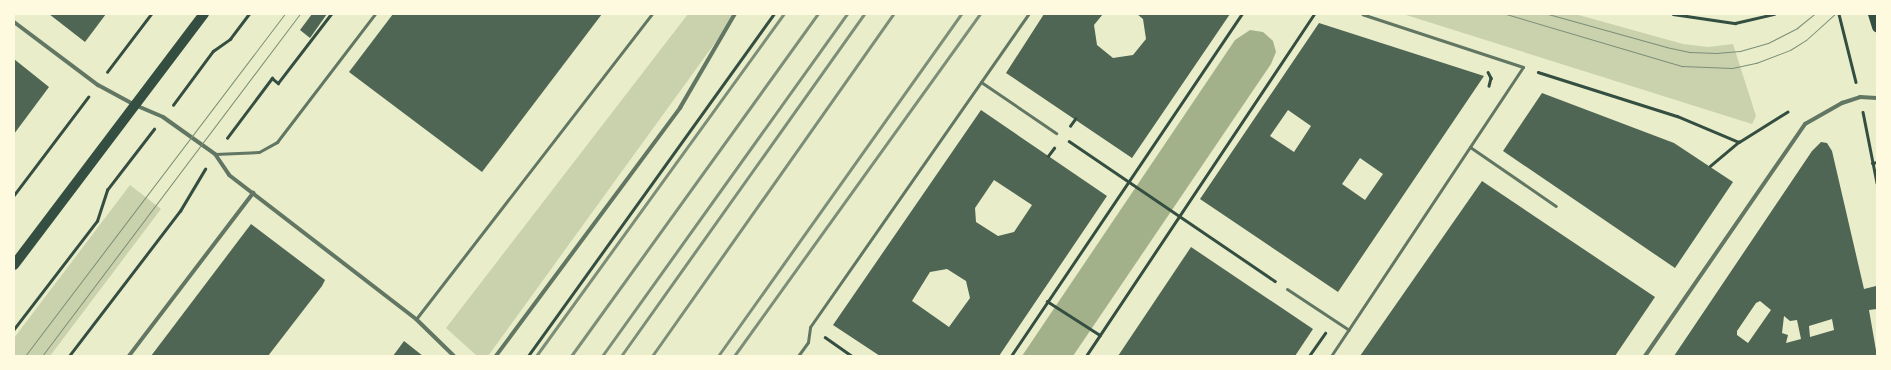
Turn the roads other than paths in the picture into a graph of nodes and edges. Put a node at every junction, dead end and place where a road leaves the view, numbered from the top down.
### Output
1 (204, 14) edge
2 (375, 14) edge
3 (652, 14) edge
4 (735, 14) edge
5 (1028, 14) edge
6 (1362, 14) edge
7 (1873, 14) edge
8 (14, 22) edge
9 (1877, 27) edge
10 (982, 82) junction
11 (1877, 98) edge
12 (135, 105) junction
13 (1056, 133) road end
14 (1470, 147) junction
15 (214, 154) junction
16 (253, 193) junction
17 (1556, 206) dead end
18 (14, 265) edge
19 (1287, 289) road end
20 (416, 319) junction
21 (1349, 330) junction
22 (129, 356) edge
23 (454, 356) edge
24 (496, 356) edge
25 (798, 356) edge
26 (1331, 356) edge
27 (1645, 356) edge

1 - 12 main road
2 - 15 lane
3 - 20 lane
4 - 24 street
5 - 10 lane
6 - 14 lane
7 - 9 main road
8 - 12 street
10 - 13 lane
10 - 25 lane
11 - 27 street
12 - 15 street
12 - 18 main road
14 - 17 lane
14 - 21 lane
15 - 16 street
16 - 20 street
16 - 22 street
19 - 21 lane
20 - 23 street
21 - 26 lane

